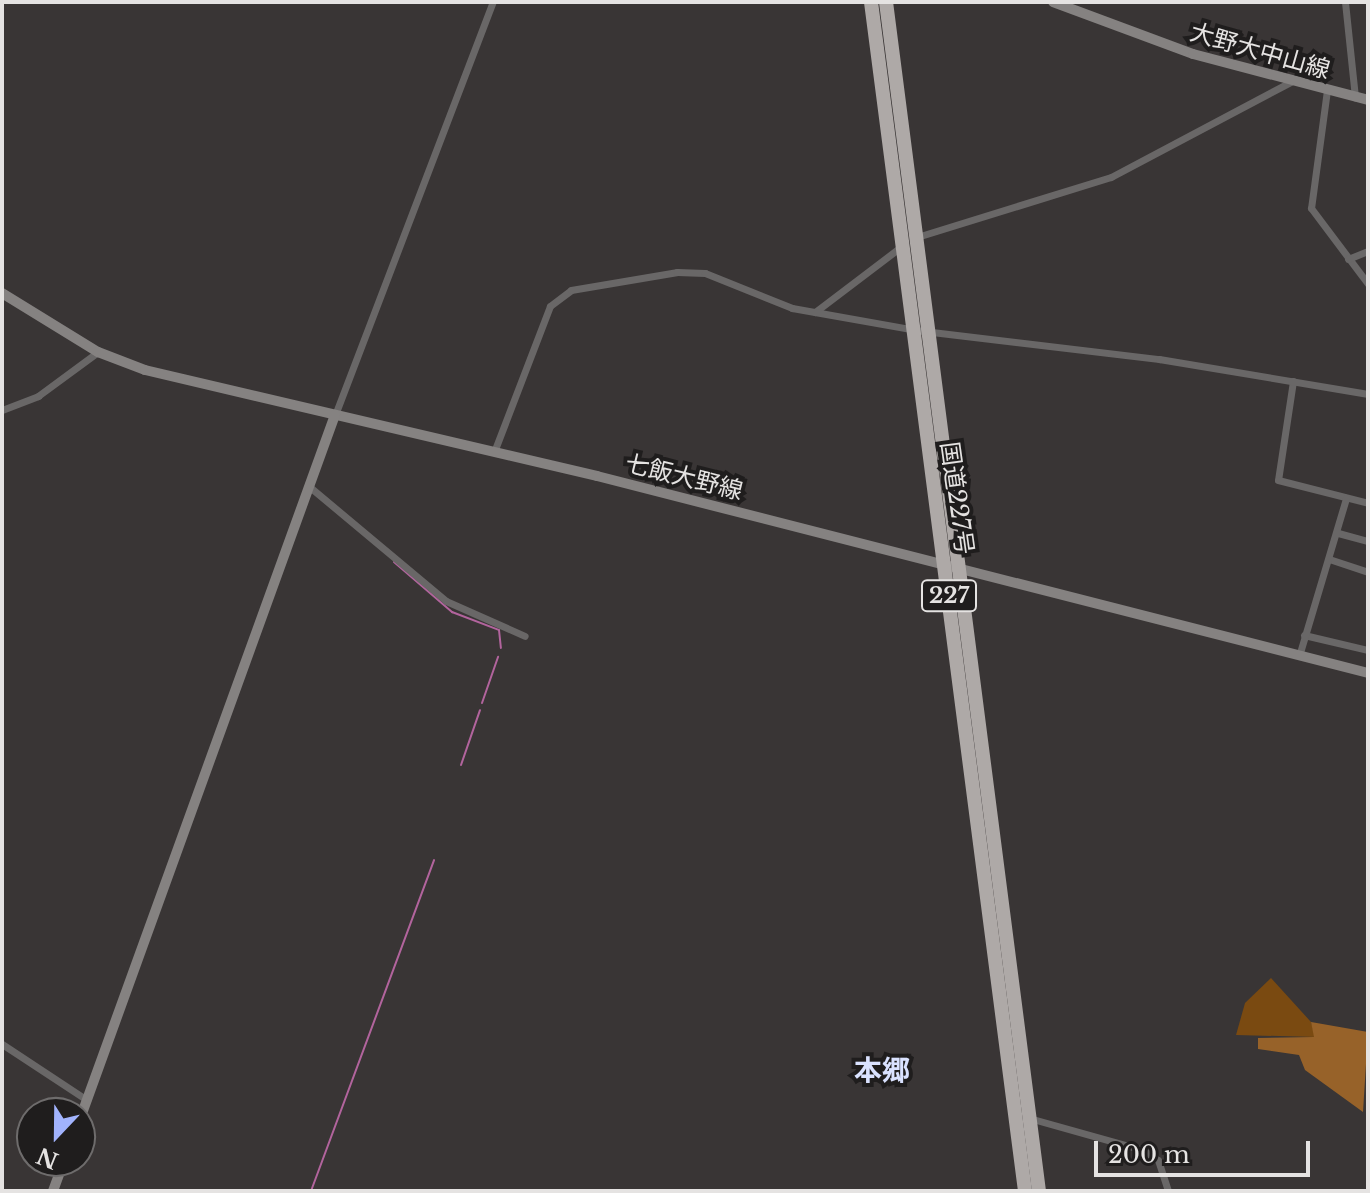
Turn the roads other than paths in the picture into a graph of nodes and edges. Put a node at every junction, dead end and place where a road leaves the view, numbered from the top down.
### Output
1 (493, 2) edge
2 (871, 2) edge
3 (886, 2) edge
4 (1053, 2) edge
5 (1345, 2) edge
6 (1292, 81) junction
7 (1327, 90) junction
8 (1355, 97) junction
9 (1368, 100) edge
10 (911, 241) junction
11 (1368, 251) edge
12 (1348, 259) junction
13 (1368, 284) edge
14 (2, 293) edge
15 (815, 312) junction
16 (921, 331) junction
17 (98, 352) junction
18 (1293, 381) junction
19 (1368, 394) edge
20 (2, 410) edge
21 (335, 415) junction
22 (494, 452) junction
23 (311, 488) junction
24 (1346, 498) junction
25 (1368, 503) edge
26 (1338, 533) junction
27 (1368, 541) edge
28 (1329, 559) junction
29 (951, 566) junction
30 (1368, 572) edge
31 (1304, 635) junction
32 (525, 636) dead end
33 (1368, 650) edge
34 (1299, 656) junction
35 (1368, 673) edge
36 (2, 1044) edge
37 (82, 1097) edge
38 (88, 1097) edge
39 (1013, 1109) junction
40 (1029, 1119) junction
41 (1025, 1191) edge
42 (1039, 1191) edge
43 (1168, 1191) edge

1 - 21 street
2 - 10 highway, 国道227号 / 227
3 - 10 highway, 国道227号 / 227
4 - 6 main road, 大野大中山線
5 - 8 street
6 - 7 main road, 大野大中山線
6 - 10 street
7 - 8 main road, 大野大中山線
7 - 12 street
8 - 9 main road, 大野大中山線
10 - 15 street
10 - 16 highway, 国道227号 / 227
11 - 12 street
12 - 13 street
14 - 17 main road, 七飯大野線
15 - 16 street
15 - 22 street
16 - 18 street
16 - 29 highway, 国道227号 / 227
17 - 20 street
17 - 21 main road, 七飯大野線
18 - 19 street
18 - 24 street
21 - 22 main road, 七飯大野線
21 - 23 main road
22 - 29 main road, 七飯大野線
23 - 32 street
23 - 38 main road
24 - 25 street
24 - 26 street
26 - 27 street
26 - 28 street
28 - 30 street
28 - 31 street
29 - 34 main road, 七飯大野線
29 - 39 highway, 国道227号 / 227
29 - 40 highway, 国道227号 / 227
31 - 33 street
31 - 34 street
34 - 35 main road, 七飯大野線
36 - 37 street
39 - 40 street
39 - 41 highway, 国道227号 / 227
40 - 42 highway, 国道227号 / 227
40 - 43 street

